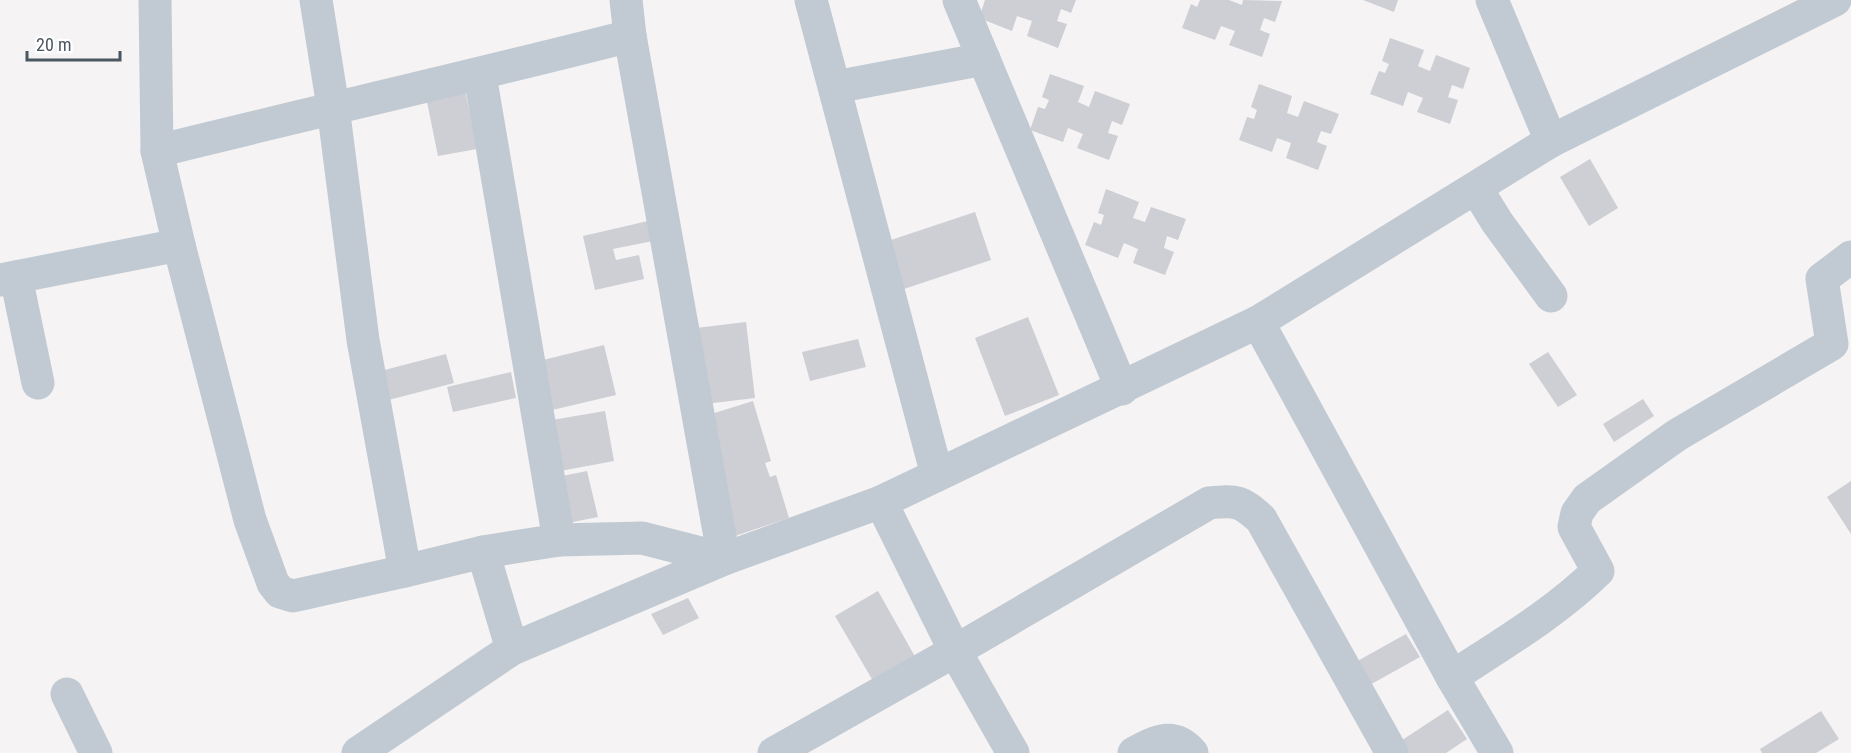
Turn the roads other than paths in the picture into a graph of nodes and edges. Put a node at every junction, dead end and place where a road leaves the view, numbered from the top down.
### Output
1 (155, 0) edge
2 (316, 0) edge
3 (626, 0) edge
4 (811, 0) edge
5 (959, 0) edge
6 (1492, 0) edge
7 (1835, 0) edge
8 (630, 36) junction
9 (984, 59) junction
10 (480, 75) junction
11 (835, 87) junction
12 (333, 107) junction
13 (1551, 141) junction
14 (157, 151) junction
15 (1476, 188) junction
16 (179, 245) junction
17 (1851, 257) edge
18 (8, 278) edge
19 (1551, 296) dead end
20 (1258, 322) junction
21 (38, 383) dead end
22 (1122, 389) junction
23 (937, 475) junction
24 (881, 502) junction
25 (559, 540) junction
26 (483, 552) junction
27 (724, 559) junction
28 (405, 571) junction
29 (512, 649) junction
30 (955, 651) junction
31 (1452, 677) junction
32 (67, 694) dead end
33 (1484, 748) edge
34 (96, 753) edge
35 (358, 753) edge
36 (774, 753) edge
37 (1013, 753) edge
38 (1134, 753) edge
39 (1192, 753) edge
40 (1392, 753) edge

1 - 14 street
2 - 12 street
3 - 8 street
4 - 11 street
5 - 9 street
6 - 13 street
7 - 13 street
8 - 10 street
8 - 27 street
9 - 11 street
9 - 22 street
10 - 12 street
10 - 25 street
11 - 23 street
12 - 14 street
12 - 28 street
13 - 15 street
14 - 16 street
15 - 19 street
15 - 20 street
16 - 18 street
16 - 28 street
17 - 31 street
18 - 21 street
20 - 22 street
20 - 31 street
22 - 23 street
23 - 24 street
24 - 27 street
24 - 30 street
25 - 26 street
25 - 27 street
26 - 28 street
26 - 29 street
27 - 29 street
29 - 35 street
30 - 36 street
30 - 37 street
30 - 40 street
31 - 33 street
32 - 34 street
38 - 39 street

